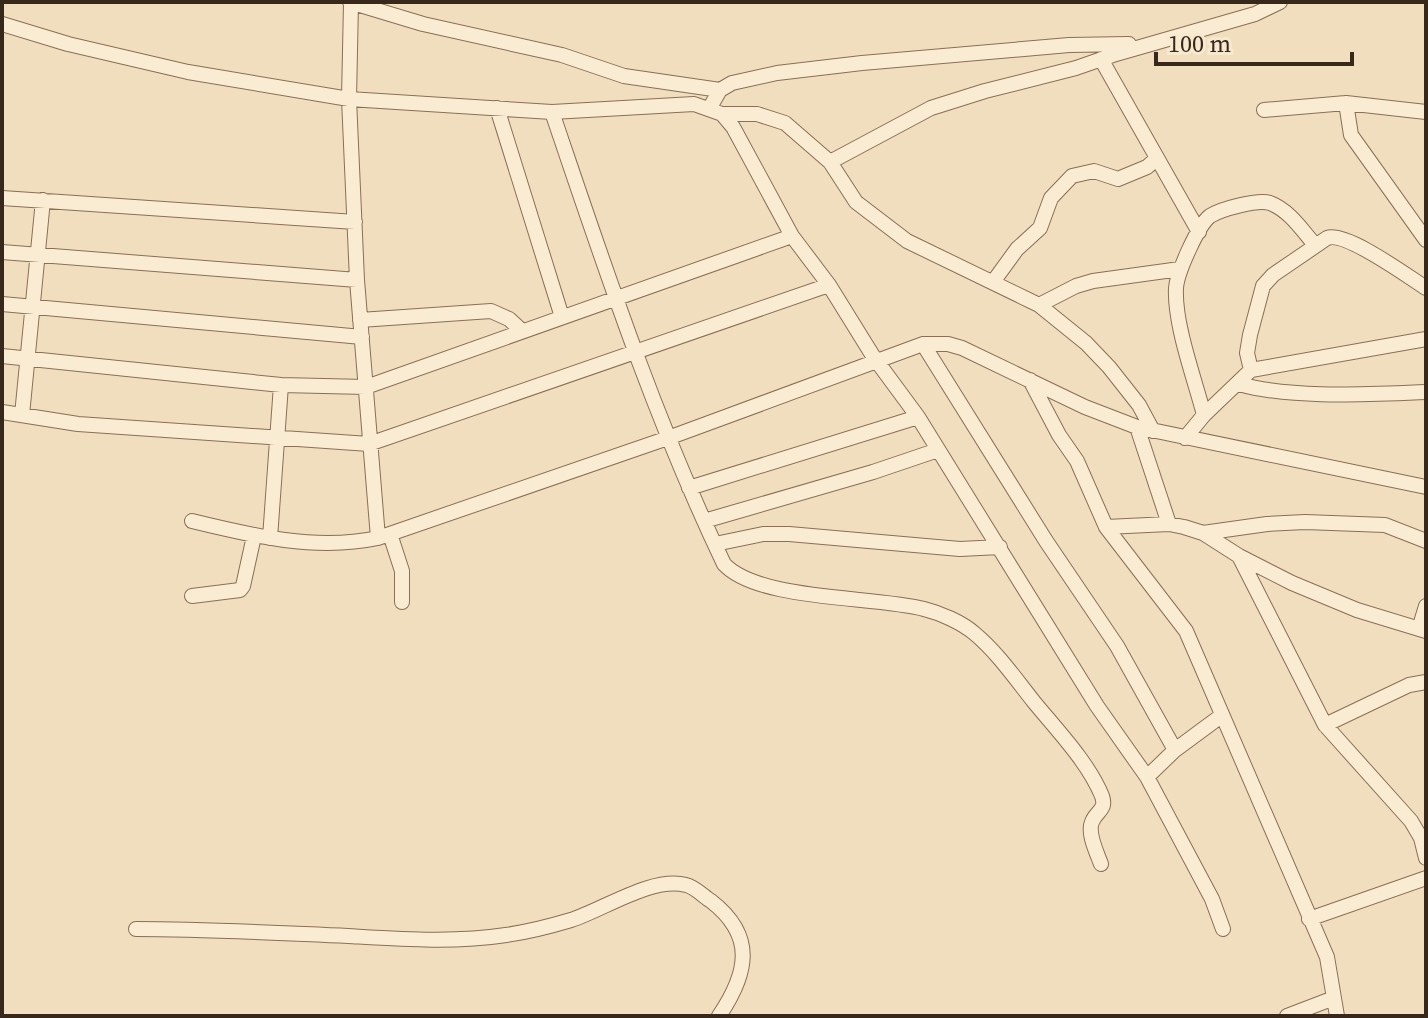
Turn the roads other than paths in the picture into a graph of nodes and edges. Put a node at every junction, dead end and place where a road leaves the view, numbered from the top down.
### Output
1 (351, 2) edge
2 (1280, 2) edge
3 (2, 24) edge
4 (1150, 44) junction
5 (1101, 59) junction
6 (720, 90) junction
7 (349, 99) junction
8 (1346, 103) junction
9 (497, 108) junction
10 (1264, 110) dead end
11 (716, 111) junction
12 (552, 112) junction
13 (1426, 112) edge
14 (1156, 159) junction
15 (830, 162) junction
16 (2, 198) edge
17 (43, 200) junction
18 (355, 222) junction
19 (1199, 232) junction
20 (792, 236) junction
21 (1426, 240) edge
22 (1315, 245) junction
23 (2, 252) edge
24 (38, 254) junction
25 (1180, 269) junction
26 (357, 280) junction
27 (993, 282) junction
28 (829, 285) junction
29 (1426, 288) edge
30 (616, 299) junction
31 (2, 304) edge
32 (1039, 305) junction
33 (34, 306) junction
34 (562, 317) junction
35 (360, 320) junction
36 (522, 331) junction
37 (362, 337) junction
38 (1426, 339) edge
39 (923, 344) junction
40 (635, 353) junction
41 (2, 356) edge
42 (29, 359) junction
43 (878, 359) junction
44 (1251, 370) junction
45 (1030, 380) junction
46 (1239, 384) junction
47 (281, 385) junction
48 (366, 387) junction
49 (1426, 392) edge
50 (2, 412) edge
51 (22, 415) junction
52 (1204, 415) junction
53 (918, 417) junction
54 (1137, 427) junction
55 (1153, 431) junction
56 (668, 438) junction
57 (1185, 438) junction
58 (276, 439) junction
59 (369, 444) junction
60 (938, 450) junction
61 (1426, 487) edge
62 (689, 488) junction
63 (192, 521) dead end
64 (704, 521) junction
65 (1169, 524) junction
66 (1106, 527) junction
67 (1203, 533) junction
68 (254, 536) junction
69 (384, 536) junction
70 (270, 538) junction
71 (1426, 541) edge
72 (715, 544) junction
73 (1000, 547) junction
74 (1239, 556) junction
75 (192, 596) dead end
76 (402, 602) dead end
77 (1426, 606) edge
78 (1422, 630) edge
79 (1426, 682) edge
80 (1221, 716) junction
81 (1325, 725) junction
82 (1175, 750) junction
83 (1147, 777) junction
84 (1424, 837) edge
85 (1426, 858) edge
86 (1101, 864) dead end
87 (1426, 878) edge
88 (1309, 919) junction
89 (136, 929) dead end
90 (1223, 929) dead end
91 (1334, 998) junction
92 (719, 1016) edge
93 (1287, 1016) edge
94 (1337, 1016) edge

1 - 6 street
1 - 7 street
2 - 4 street
3 - 7 street
4 - 5 street
4 - 6 street
5 - 14 street
5 - 15 street
6 - 11 street
7 - 9 street
7 - 18 street
8 - 10 street
8 - 13 street
8 - 21 street
9 - 12 street
9 - 34 street
11 - 12 street
11 - 15 street
11 - 20 street
12 - 30 street
14 - 19 street
14 - 27 street
15 - 27 street
16 - 17 street
17 - 18 street
17 - 24 street
18 - 26 street
19 - 22 street
19 - 25 street
20 - 28 street
20 - 30 street
22 - 29 street
22 - 44 street
23 - 24 street
24 - 26 street
24 - 33 street
25 - 32 street
25 - 52 street
26 - 35 street
27 - 32 street
28 - 40 street
28 - 43 street
30 - 34 street
30 - 40 street
31 - 33 street
32 - 55 street
33 - 37 street
33 - 42 street
34 - 36 street
35 - 36 street
35 - 37 street
36 - 48 street
37 - 48 street
38 - 44 street
39 - 43 street
39 - 45 street
39 - 82 street
40 - 56 street
40 - 59 street
41 - 42 street
42 - 47 street
42 - 51 street
43 - 53 street
43 - 56 street
44 - 46 street
45 - 54 street
45 - 66 street
46 - 49 street
46 - 52 street
47 - 48 street
47 - 58 street
48 - 59 street
50 - 51 street
51 - 58 street
52 - 57 street
53 - 60 street
53 - 62 street
54 - 55 street
54 - 65 street
55 - 57 street
56 - 62 street
56 - 69 street
57 - 61 street
58 - 59 street
58 - 70 street
59 - 69 street
60 - 64 street
60 - 73 street
62 - 64 street
63 - 68 street
64 - 72 street
65 - 66 street
65 - 67 street
66 - 80 street
67 - 71 street
67 - 74 street
68 - 70 street
68 - 75 street
69 - 70 street
69 - 76 street
72 - 73 street
72 - 86 street
73 - 83 street
74 - 78 street
74 - 81 street
77 - 78 street
79 - 81 street
80 - 82 street
80 - 88 street
81 - 84 street
82 - 83 street
83 - 90 street
84 - 85 street
87 - 88 street
88 - 91 street
89 - 92 street
91 - 93 street
91 - 94 street

